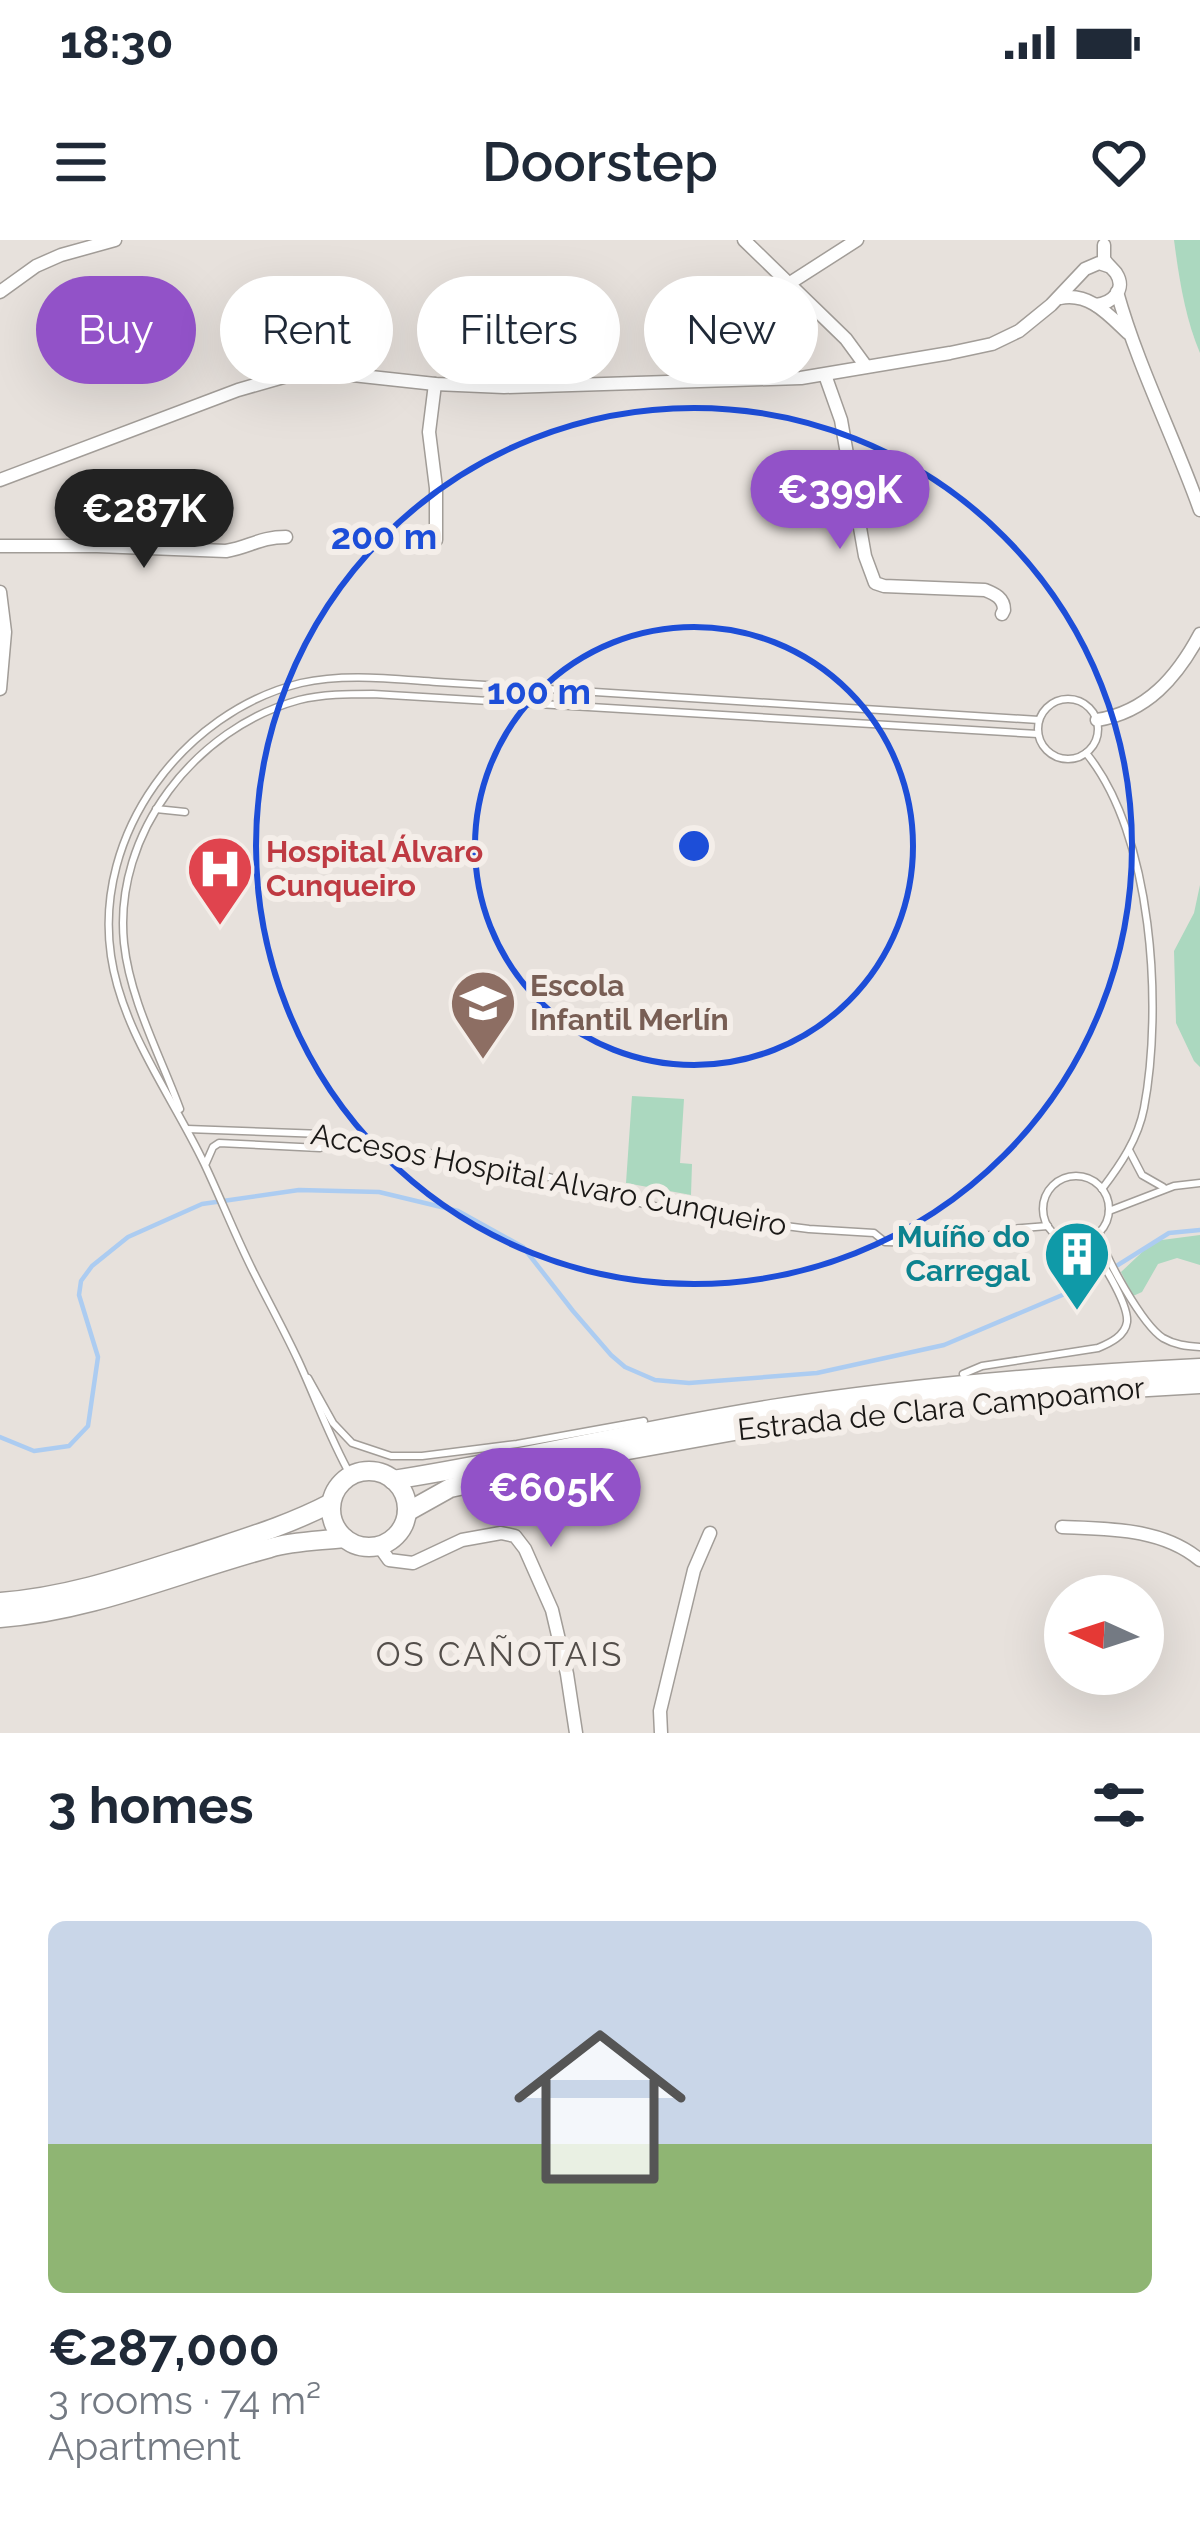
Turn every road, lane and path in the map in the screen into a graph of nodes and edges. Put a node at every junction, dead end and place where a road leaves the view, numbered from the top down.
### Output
1 (115, 240) edge
2 (743, 240) edge
3 (857, 240) edge
4 (1105, 243) edge
5 (1108, 266) junction
6 (1084, 270) junction
7 (781, 276) edge
8 (802, 276) edge
9 (0, 292) edge
10 (1117, 292) junction
11 (1083, 298) junction
12 (1057, 299) junction
13 (1096, 304) junction
14 (818, 312) edge
15 (1129, 334) junction
16 (865, 365) junction
17 (825, 375) junction
18 (417, 382) edge
19 (620, 383) edge
20 (434, 384) joint
21 (584, 384) edge
22 (0, 482) edge
23 (1200, 510) edge
24 (286, 537) dead end
25 (436, 540) dead end
26 (0, 546) edge
27 (0, 592) edge
28 (1002, 614) dead end
29 (1200, 634) edge
30 (0, 689) edge
31 (1039, 720) junction
32 (1097, 720) junction
33 (1038, 734) junction
34 (1086, 753) junction
35 (156, 809) junction
36 (185, 812) dead end
37 (187, 1129) junction
38 (328, 1144) dead end
39 (1129, 1150) junction
40 (205, 1166) junction
41 (1200, 1183) edge
42 (1102, 1189) junction
43 (1167, 1189) junction
44 (1109, 1211) junction
45 (1048, 1226) junction
46 (1100, 1233) junction
47 (1087, 1240) junction
48 (1200, 1347) edge
49 (1200, 1357) edge
50 (1200, 1368) edge
51 (302, 1370) junction
52 (963, 1374) junction
53 (1200, 1384) edge
54 (644, 1421) junction
55 (602, 1439) junction
56 (350, 1476) junction
57 (393, 1480) junction
58 (331, 1504) junction
59 (407, 1512) junction
60 (1062, 1527) dead end
61 (710, 1533) dead end
62 (344, 1538) junction
63 (379, 1546) junction
64 (1200, 1559) edge
65 (0, 1602) edge
66 (0, 1618) edge
67 (576, 1733) edge
68 (661, 1733) edge

1 - 9 street
2 - 7 street
3 - 8 street
4 - 5 street
4 - 6 street
5 - 6 street
5 - 10 street
6 - 11 street
6 - 12 street
10 - 13 street
10 - 15 street
11 - 12 street
11 - 13 street
12 - 16 street
13 - 15 street
14 - 16 street
15 - 23 street
16 - 17 street
17 - 19 street
17 - 28 street
18 - 22 street
20 - 21 street
20 - 25 street
24 - 26 street
27 - 30 street
29 - 32 street
31 - 32 lane
31 - 33 lane
31 - 37 lane
32 - 34 lane
33 - 34 lane
33 - 35 lane
34 - 39 lane
35 - 36 lane
35 - 37 lane
37 - 40 lane
37 - 45 lane, Accesos Hospital Alvaro Cunqueiro
38 - 40 lane
39 - 42 lane
39 - 43 lane
40 - 51 lane
41 - 43 lane
42 - 44 lane
42 - 45 lane
43 - 44 lane
44 - 46 lane
45 - 47 lane
46 - 47 lane
46 - 48 lane
47 - 52 lane
49 - 52 main road, Estrada de Clara Campoamor
50 - 55 main road, Estrada de Clara Campoamor
51 - 54 lane
51 - 56 lane
52 - 54 main road, Estrada de Clara Campoamor
53 - 59 main road, Estrada de Clara Campoamor
54 - 55 main road, Estrada de Clara Campoamor
55 - 57 main road, Estrada de Clara Campoamor
56 - 57 main road, Estrada de Clara Campoamor
56 - 58 main road
57 - 59 main road
58 - 62 main road
58 - 65 main road
59 - 63 main road, Estrada de Clara Campoamor
60 - 64 street
61 - 68 street
62 - 63 main road
62 - 66 main road
63 - 67 street

